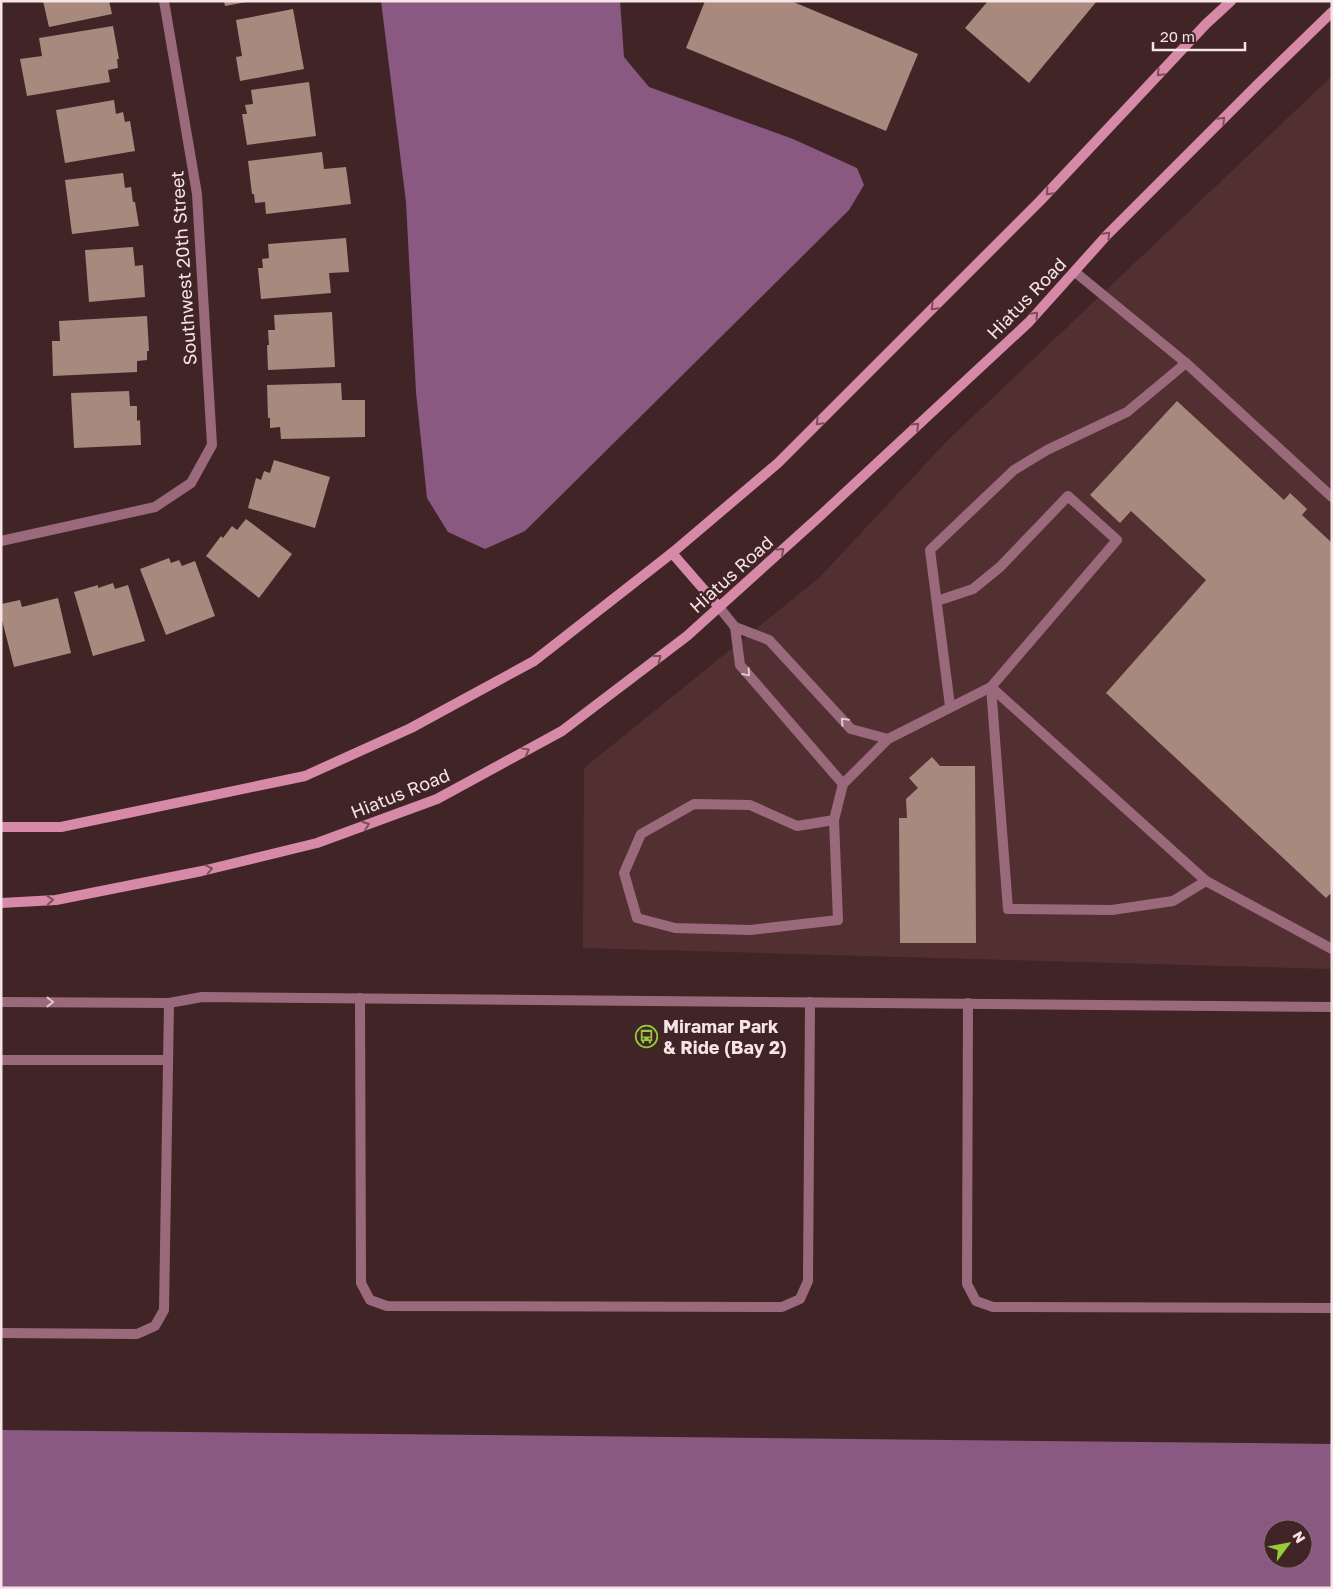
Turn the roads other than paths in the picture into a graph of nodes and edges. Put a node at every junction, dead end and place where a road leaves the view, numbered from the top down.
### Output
1 (164, 1) edge
2 (1231, 1) edge
3 (1332, 12) edge
4 (1075, 272) junction
5 (1186, 363) junction
6 (1332, 497) edge
7 (1, 540) edge
8 (672, 552) junction
9 (937, 602) junction
10 (719, 607) junction
11 (735, 627) junction
12 (991, 687) junction
13 (950, 706) junction
14 (888, 739) junction
15 (843, 784) junction
16 (834, 820) junction
17 (1, 828) edge
18 (1206, 881) junction
19 (1, 902) edge
20 (1332, 948) edge
21 (360, 998) junction
22 (1, 1002) edge
23 (810, 1002) junction
24 (169, 1003) junction
25 (968, 1003) junction
26 (1332, 1007) edge
27 (1, 1060) edge
28 (168, 1060) junction
29 (1332, 1308) edge
30 (1, 1333) edge

1 - 7 street, Southwest 20th Street
2 -> 8 main road
4 -> 3 main road, Hiatus Road
4 - 5 street
10 -> 4 main road, Hiatus Road
5 - 6 street
5 - 9 street
8 - 10 main road
8 - 17 main road
9 - 12 street
9 - 13 street
10 - 11 street
19 -> 10 main road, Hiatus Road
14 -> 11 street
11 -> 15 street
12 - 13 street
12 - 18 street
12 - 18 street
13 - 14 street
14 - 15 street
15 - 16 street
16 - 16 street
18 - 20 street
21 - 23 street
21 - 23 street
21 - 24 street
22 -> 24 street
23 - 25 street
24 - 28 street
25 - 26 street
25 - 29 street
27 - 28 street
28 - 30 street

